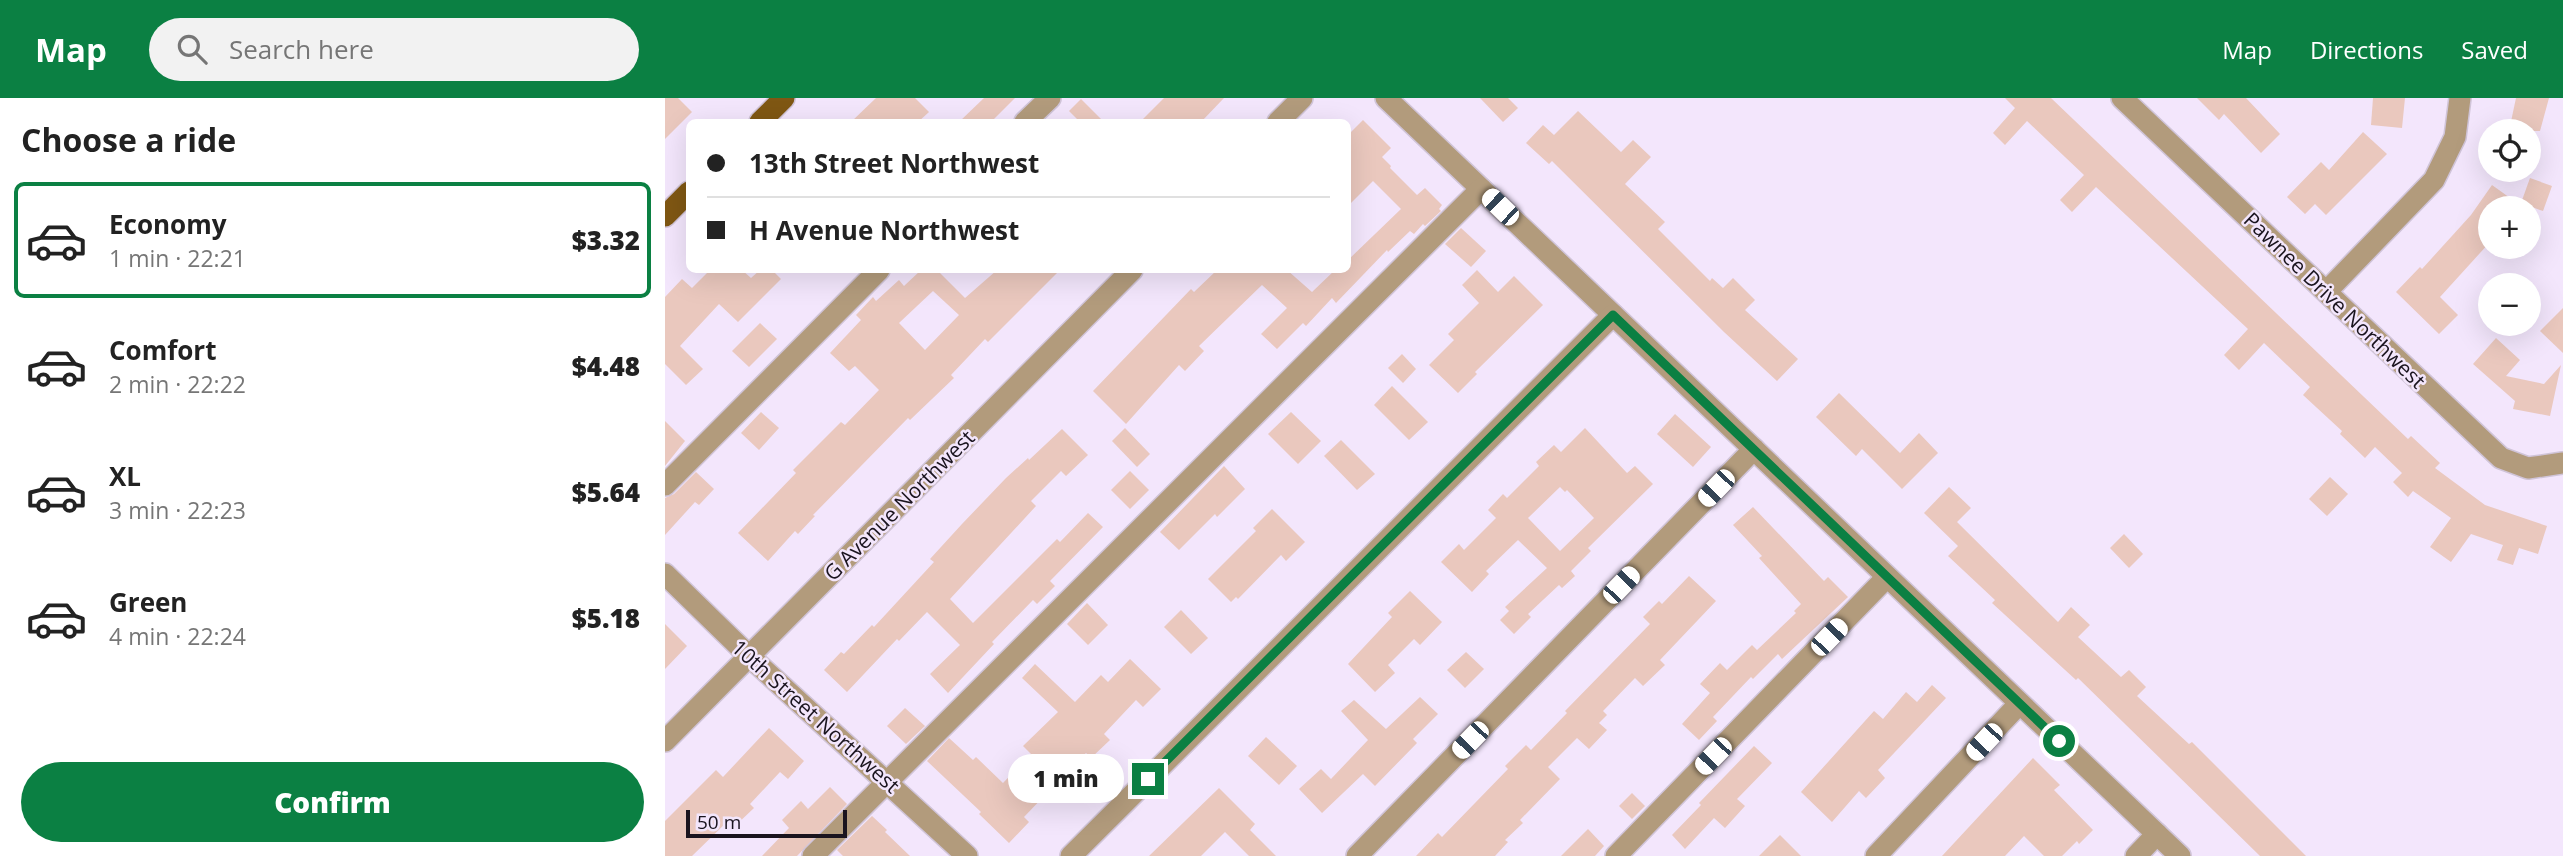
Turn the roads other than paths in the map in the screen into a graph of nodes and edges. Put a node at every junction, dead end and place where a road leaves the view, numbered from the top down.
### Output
1 (784, 98) edge
2 (1050, 98) edge
3 (1302, 98) edge
4 (1386, 98) edge
5 (2122, 98) edge
6 (2460, 98) edge
7 (762, 119) edge
8 (1028, 119) edge
9 (1281, 119) edge
10 (1481, 189) junction
11 (686, 195) edge
12 (665, 216) edge
13 (876, 273) edge
14 (1129, 273) edge
15 (2327, 290) junction
16 (1613, 315) junction
17 (1754, 449) junction
18 (2563, 463) edge
19 (665, 485) edge
20 (665, 574) edge
21 (1887, 577) junction
22 (749, 656) junction
23 (2019, 704) junction
24 (665, 741) edge
25 (888, 782) junction
26 (2157, 834) junction
27 (813, 856) edge
28 (967, 856) edge
29 (1071, 856) edge
30 (1357, 856) edge
31 (1616, 856) edge
32 (1876, 856) edge
33 (2136, 856) edge
34 (2180, 856) edge

1 - 7 main road
2 - 8 street
3 - 9 street
4 - 10 street
5 - 15 street, Pawnee Drive Northwest
6 - 15 street
10 - 16 street
10 - 25 street
11 - 12 main road
13 - 19 street
14 - 22 street, G Avenue Northwest
15 - 18 street, Pawnee Drive Northwest
16 - 17 street
16 - 29 street
17 - 21 street
17 - 30 street
20 - 22 street, 10th Street Northwest
21 - 23 street
21 - 31 street
22 - 24 street, G Avenue Northwest
22 - 25 street, 10th Street Northwest
23 - 26 street
23 - 32 street
25 - 27 street
25 - 28 street, 10th Street Northwest
26 - 33 street
26 - 34 street

